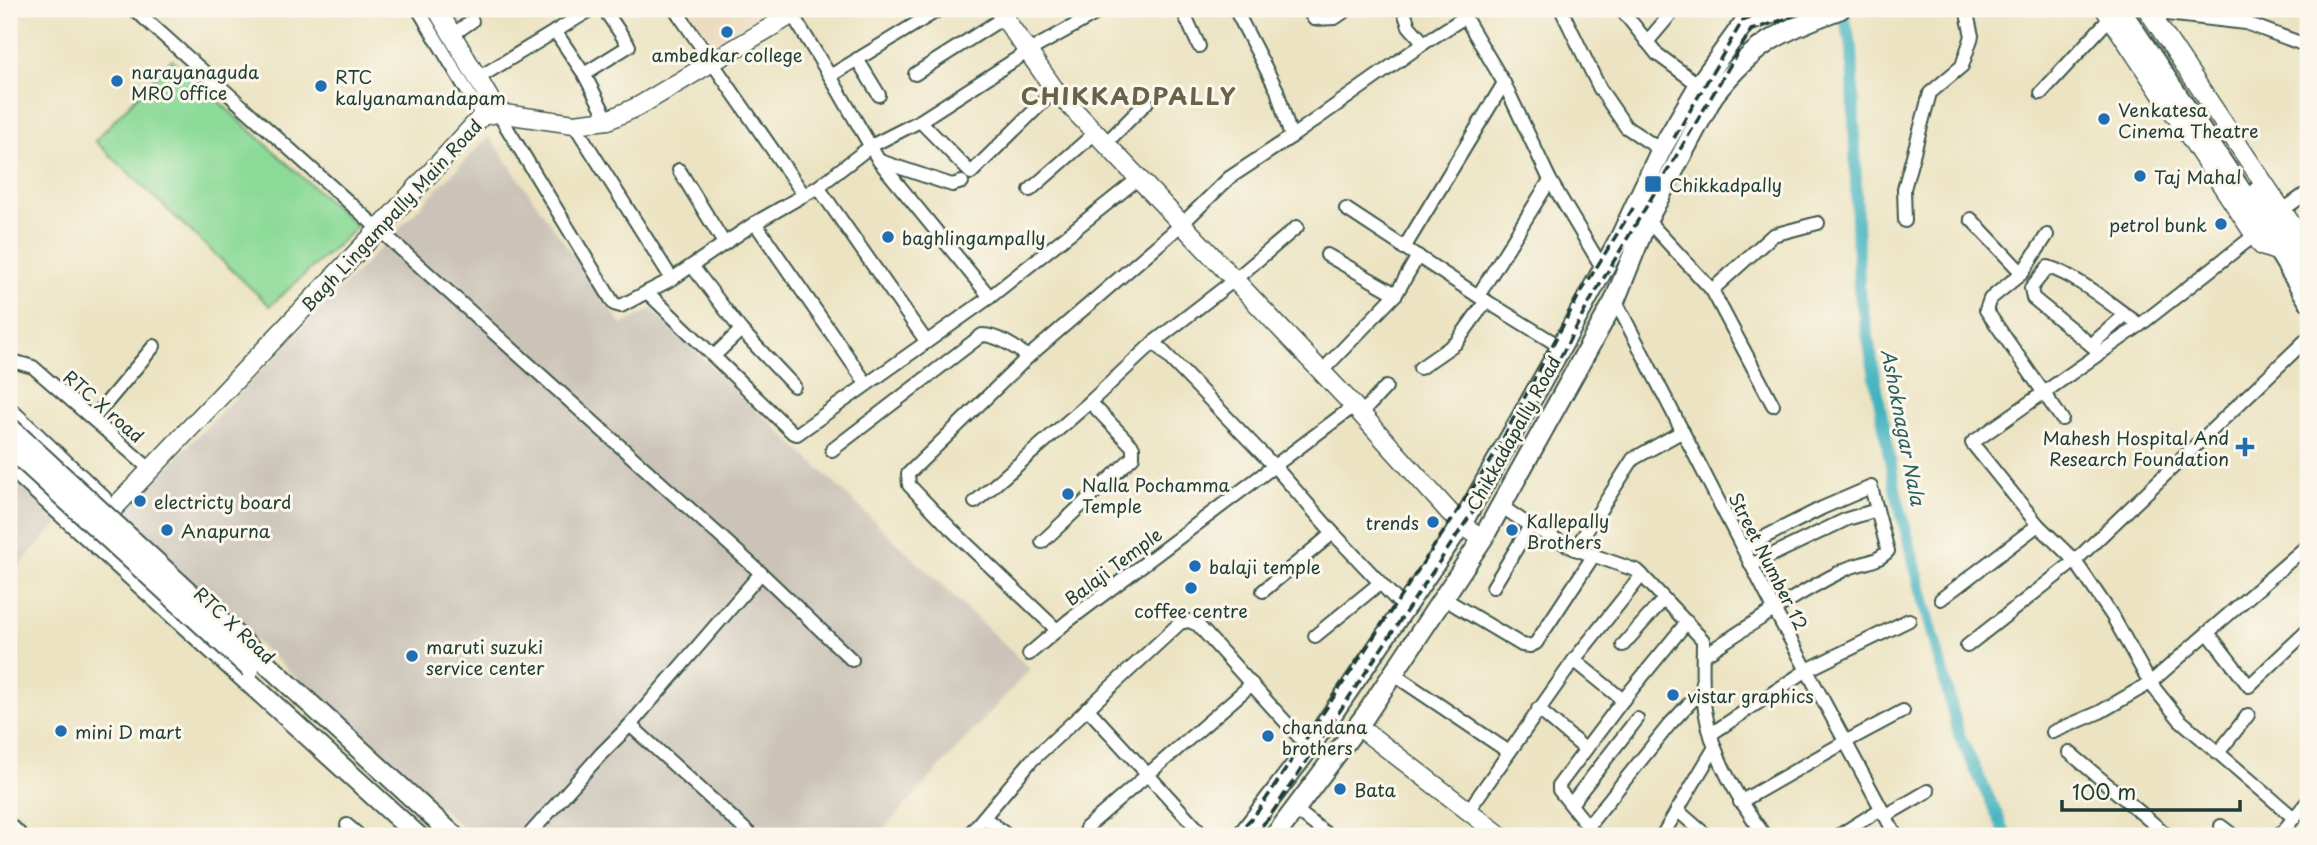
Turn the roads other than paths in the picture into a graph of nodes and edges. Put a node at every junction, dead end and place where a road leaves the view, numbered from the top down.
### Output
1 (134, 9) edge
2 (418, 9) edge
3 (438, 9) edge
4 (592, 9) edge
5 (604, 9) edge
6 (675, 9) edge
7 (940, 9) edge
8 (1104, 9) edge
9 (1182, 9) edge
10 (1235, 9) edge
11 (1307, 9) edge
12 (1348, 9) edge
13 (1404, 9) edge
14 (1561, 9) edge
15 (1621, 9) edge
16 (1675, 9) edge
17 (1730, 9) edge
18 (1840, 9) edge
19 (1966, 9) edge
20 (2144, 10) edge
21 (797, 12) edge
22 (2112, 12) edge
23 (1000, 13) edge
24 (1463, 13) edge
25 (1759, 13) edge
26 (1788, 17) edge
27 (472, 21) dead end
28 (555, 31) junction
29 (452, 35) junction
30 (1647, 42) junction
31 (1424, 43) junction
32 (1760, 45) junction
33 (1199, 46) dead end
34 (2308, 46) edge
35 (1027, 52) junction
36 (857, 59) junction
37 (713, 63) junction
38 (584, 74) junction
39 (915, 74) dead end
40 (830, 76) junction
41 (478, 79) junction
42 (1504, 83) junction
43 (1699, 85) junction
44 (1055, 90) junction
45 (2041, 93) dead end
46 (879, 95) dead end
47 (1147, 102) dead end
48 (490, 114) junction
49 (608, 120) junction
50 (919, 121) junction
51 (574, 124) junction
52 (1100, 138) junction
53 (1291, 138) junction
54 (871, 146) junction
55 (1661, 150) junction
56 (879, 161) junction
57 (679, 170) dead end
58 (1139, 178) junction
59 (1550, 180) junction
60 (962, 182) dead end
61 (818, 187) junction
62 (1030, 190) dead end
63 (2308, 192) edge
64 (804, 195) junction
65 (2255, 200) junction
66 (1346, 209) dead end
67 (2283, 210) junction
68 (1970, 219) dead end
69 (1647, 220) junction
70 (1905, 221) dead end
71 (755, 223) junction
72 (1818, 223) dead end
73 (1181, 225) junction
74 (1297, 228) dead end
75 (379, 229) junction
76 (2048, 235) dead end
77 (2255, 235) junction
78 (724, 243) junction
79 (1404, 248) junction
80 (2286, 248) junction
81 (1327, 255) dead end
82 (1418, 256) junction
83 (692, 266) junction
84 (2308, 267) edge
85 (1603, 269) junction
86 (2022, 273) junction
87 (672, 279) junction
88 (1233, 281) junction
89 (1712, 290) junction
90 (647, 292) junction
91 (1396, 294) junction
92 (990, 298) junction
93 (1482, 298) junction
94 (1615, 300) junction
95 (2308, 300) edge
96 (2125, 315) junction
97 (2140, 325) junction
98 (741, 330) junction
99 (2308, 338) edge
100 (926, 341) junction
101 (1154, 342) junction
102 (154, 346) dead end
103 (1561, 347) junction
104 (2096, 349) junction
105 (715, 355) junction
106 (1028, 357) junction
107 (9, 360) edge
108 (1420, 368) dead end
109 (1321, 372) junction
110 (866, 383) junction
111 (794, 386) dead end
112 (1386, 387) dead end
113 (2045, 392) junction
114 (1090, 402) junction
115 (1773, 405) dead end
116 (1357, 410) junction
117 (9, 412) edge
118 (93, 419) junction
119 (2063, 419) dead end
120 (9, 427) edge
121 (1682, 431) junction
122 (9, 447) edge
123 (832, 450) dead end
124 (9, 464) edge
125 (1275, 467) junction
126 (151, 470) junction
127 (975, 502) dead end
128 (1501, 506) junction
129 (113, 510) junction
130 (1877, 510) junction
131 (1461, 525) junction
132 (2038, 525) junction
133 (1530, 526) junction
134 (1332, 533) junction
135 (87, 537) junction
136 (1483, 538) junction
137 (1042, 542) dead end
138 (2308, 545) edge
139 (1743, 548) junction
140 (1575, 549) junction
141 (1594, 555) junction
142 (2075, 561) junction
143 (1751, 565) junction
144 (761, 573) junction
145 (1642, 575) junction
146 (1380, 583) junction
147 (1493, 587) dead end
148 (1263, 591) dead end
149 (1443, 598) junction
150 (1664, 599) junction
151 (1941, 599) dead end
152 (1405, 609) junction
153 (1774, 609) junction
154 (1909, 620) dead end
155 (1687, 622) junction
156 (1057, 630) junction
157 (2308, 630) edge
158 (2208, 634) junction
159 (1315, 636) dead end
160 (1623, 645) dead end
161 (1966, 646) dead end
162 (1029, 654) dead end
163 (1703, 656) junction
164 (852, 660) dead end
165 (1574, 660) junction
166 (1807, 670) junction
167 (1393, 674) junction
168 (2150, 683) junction
169 (1252, 684) junction
170 (1703, 689) junction
171 (1623, 701) junction
172 (1087, 708) junction
173 (1538, 709) junction
174 (1903, 711) dead end
175 (2248, 715) dead end
176 (1637, 719) dead end
177 (630, 725) junction
178 (1358, 726) junction
179 (2053, 732) dead end
180 (1713, 741) junction
181 (1845, 742) junction
182 (1309, 748) junction
183 (1585, 749) junction
184 (1509, 752) junction
185 (2069, 752) dead end
186 (2218, 753) junction
187 (1148, 773) junction
188 (1928, 791) dead end
189 (2308, 801) edge
190 (1741, 802) junction
191 (1570, 804) junction
192 (1296, 810) junction
193 (1678, 810) junction
194 (1468, 811) junction
195 (1883, 812) junction
196 (985, 818) junction
197 (2294, 818) junction
198 (9, 824) edge
199 (348, 825) dead end
200 (1588, 825) junction
201 (2221, 825) dead end
202 (1086, 828) dead end
203 (22, 836) edge
204 (360, 836) edge
205 (418, 836) edge
206 (434, 836) edge
207 (454, 836) edge
208 (465, 836) edge
209 (528, 836) edge
210 (752, 836) edge
211 (968, 836) edge
212 (1008, 836) edge
213 (1204, 836) edge
214 (1242, 836) edge
215 (1275, 836) edge
216 (1329, 836) edge
217 (1501, 836) edge
218 (1596, 836) edge
219 (1662, 836) edge
220 (1707, 836) edge
221 (1765, 836) edge
222 (1838, 836) edge
223 (1896, 836) edge
224 (2168, 836) edge
225 (2234, 836) edge
226 (2279, 836) edge

1 - 75 street
2 - 48 street
3 - 29 street
4 - 28 street
5 - 38 street
6 - 37 street
7 - 36 street
8 - 35 street
9 - 33 street
10 - 53 street
11 - 12 street
13 - 31 street
14 - 55 street
15 - 30 street
16 - 30 street
17 - 25 street
18 - 26 main road
19 - 70 street
20 - 34 street
20 - 65 main road
20 - 67 street
21 - 37 street, Bagh Lingampally Main Road
21 - 40 street
22 - 45 street
22 - 65 main road
22 - 77 street
23 - 35 street
23 - 39 street
24 - 31 street
24 - 42 street
25 - 26 main road, Chikkadapally Road
25 - 32 street
25 - 43 main road, Chikkadapally Road
26 - 32 main road, Chikkadapally Road
27 - 29 street
28 - 38 street
28 - 41 street
29 - 41 street
30 - 43 street
31 - 53 street
32 - 69 main road, Chikkadapally Road
35 - 44 street
35 - 50 street
36 - 40 street
36 - 46 street
37 - 49 street, Bagh Lingampally Main Road
37 - 64 street
38 - 49 street
40 - 54 street
41 - 48 street
42 - 59 street
42 - 79 street
43 - 55 main road, Chikkadapally Road
44 - 50 street
44 - 52 street
47 - 52 street
48 - 51 street, Bagh Lingampally Main Road
48 - 75 street, Bagh Lingampally Main Road
48 - 90 street
49 - 51 street, Bagh Lingampally Main Road
50 - 54 street
51 - 87 street
52 - 58 street
52 - 62 street
53 - 73 street
54 - 56 street
54 - 61 street
55 - 85 main road, Chikkadapally Road
56 - 60 street
56 - 92 street
57 - 78 street
58 - 73 street
58 - 92 street
59 - 85 street
59 - 93 street
61 - 64 street
61 - 100 street
63 - 67 street
64 - 71 street
65 - 80 main road
66 - 79 street
67 - 80 street
68 - 86 street
69 - 89 street
69 - 94 main road, Chikkadapally Road
71 - 78 street
71 - 110 street
72 - 89 street
73 - 88 street
73 - 106 street
74 - 88 street
75 - 126 street, Bagh Lingampally Main Road
75 - 144 street
76 - 86 street
77 - 80 street
77 - 97 street
78 - 83 street
79 - 82 street
80 - 84 main road
80 - 95 main road
81 - 91 street
82 - 91 street
82 - 93 street
83 - 87 street
83 - 98 street
85 - 103 main road, Chikkadapally Road
86 - 113 street
87 - 90 street
88 - 101 street
88 - 109 street
89 - 115 street
90 - 105 street
91 - 109 street
92 - 100 street
93 - 103 street
93 - 108 street
94 - 121 street, Street Number 12
94 - 128 main road, Chikkadapally Road
96 - 97 street
96 - 104 street
96 - 104 street
97 - 104 street
98 - 105 street
98 - 111 street
99 - 142 street
100 - 110 street
101 - 114 street
101 - 125 street
102 - 118 street
103 - 131 main road, Chikkadapally Road
104 - 113 street
105 - 110 street
106 - 123 street
106 - 156 street
107 - 118 street, RTC X road
109 - 116 street
112 - 116 street, Balaji Temple
113 - 119 street
113 - 132 street
114 - 127 street
114 - 137 street
116 - 125 street, Balaji Temple
116 - 131 street
117 - 129 main road, RTC X Road
118 - 126 street, RTC X road
120 - 207 main road, bridge
121 - 139 street, Street Number 12
121 - 140 street
122 - 206 main road, bridge
124 - 135 main road, RTC X Road
125 - 134 street
125 - 156 street, Balaji Temple
126 - 129 street, Bagh Lingampally Main Road
128 - 133 street
128 - 136 main road, Chikkadapally Road
129 - 135 street, Bagh Lingampally Main Road
129 - 208 main road, RTC X Road
130 - 139 street
130 - 143 street
130 - 153 street
131 - 136 street
131 - 152 main road, Chikkadapally Road
132 - 142 street
132 - 151 street
133 - 140 street
133 - 147 street
134 - 146 street
134 - 148 street
135 - 205 main road, RTC X Road
136 - 149 main road, Chikkadapally Road
138 - 158 street
139 - 143 street, Street Number 12
140 - 141 street
141 - 145 street
141 - 149 street
142 - 161 street
142 - 168 street
143 - 153 street, Street Number 12
144 - 164 street
144 - 177 street
145 - 150 street
145 - 165 street
146 - 152 street
146 - 159 street
149 - 167 main road, Chikkadapally Road
150 - 155 street
150 - 160 street
152 - 182 main road, Chikkadapally Road
153 - 163 street
153 - 166 street, Street Number 12
154 - 166 street
155 - 163 street
155 - 171 street
156 - 162 street, Balaji Temple
157 - 158 street
158 - 168 street
163 - 170 street
165 - 171 street
165 - 173 street
166 - 180 street
166 - 181 street, Street Number 12
167 - 178 main road, Chikkadapally Road
167 - 184 street
168 - 179 street
168 - 186 street
169 - 172 street
169 - 182 street
169 - 187 street
170 - 180 street
170 - 200 street
171 - 183 street
172 - 187 street
172 - 196 street
173 - 183 street
173 - 184 street
174 - 181 street
175 - 186 street
176 - 191 street
177 - 209 street
177 - 210 street
178 - 192 main road, Chikkadapally Road
178 - 194 street
180 - 190 street
180 - 193 street
181 - 190 street
181 - 195 street, Street Number 12
182 - 214 main road, Chikkadapally Road
183 - 191 street
184 - 194 street
185 - 224 street
186 - 197 street
187 - 202 street
187 - 213 street
188 - 195 street
189 - 197 street
190 - 221 street
191 - 200 street
192 - 215 main road, Chikkadapally Road
192 - 216 street
193 - 219 street
193 - 220 street
194 - 217 street
195 - 222 street
195 - 223 street, Street Number 12
196 - 211 street
196 - 212 street
197 - 226 street
198 - 203 street
199 - 204 street
200 - 218 street
201 - 225 street

